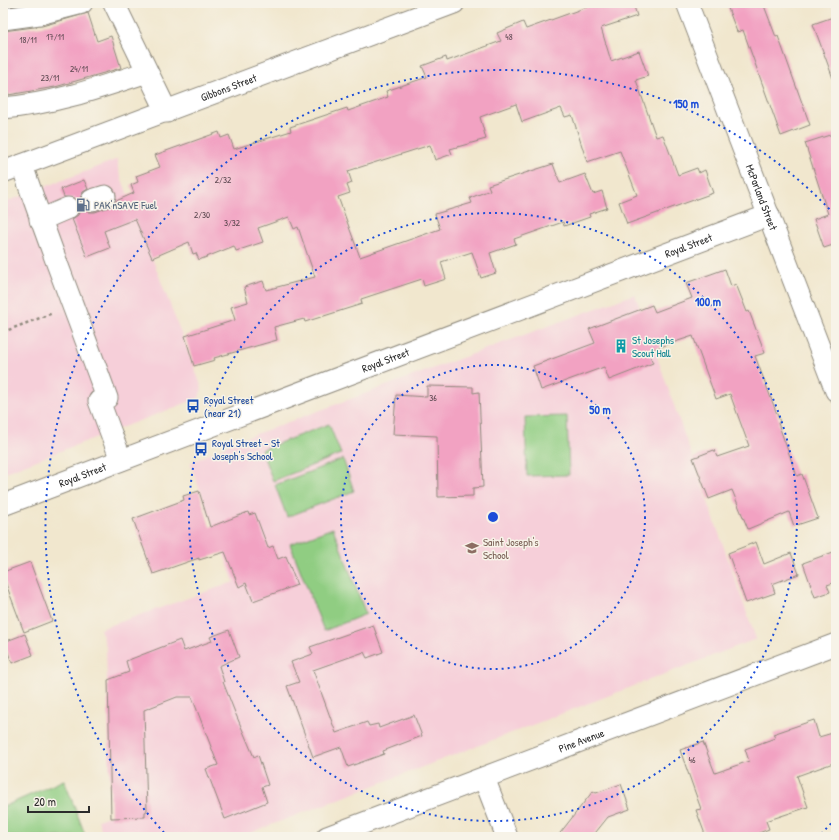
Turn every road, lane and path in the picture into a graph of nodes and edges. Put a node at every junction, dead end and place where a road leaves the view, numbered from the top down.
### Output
1 (82, 3) edge
2 (114, 3) edge
3 (454, 3) edge
4 (687, 3) edge
5 (3, 19) edge
6 (147, 72) junction
7 (3, 108) edge
8 (167, 112) junction
9 (12, 169) edge
10 (68, 208) dead end
11 (769, 215) junction
12 (40, 220) junction
13 (74, 306) junction
14 (3, 332) edge
15 (836, 391) edge
16 (121, 460) junction
17 (3, 505) edge
18 (836, 644) edge
19 (484, 778) junction
20 (327, 837) edge
21 (507, 837) edge

1 - 5 street
2 - 6 street
3 - 8 street, Gibbons Street
4 - 11 street, McParland Street
6 - 7 street
6 - 8 street
8 - 9 street, Gibbons Street
9 - 12 street
10 - 12 street
11 - 15 street, McParland Street
11 - 16 street, Royal Street
12 - 13 street
13 - 14 path
13 - 16 street
16 - 17 street, Royal Street
18 - 19 street, Pine Avenue
19 - 20 street, Pine Avenue
19 - 21 street

